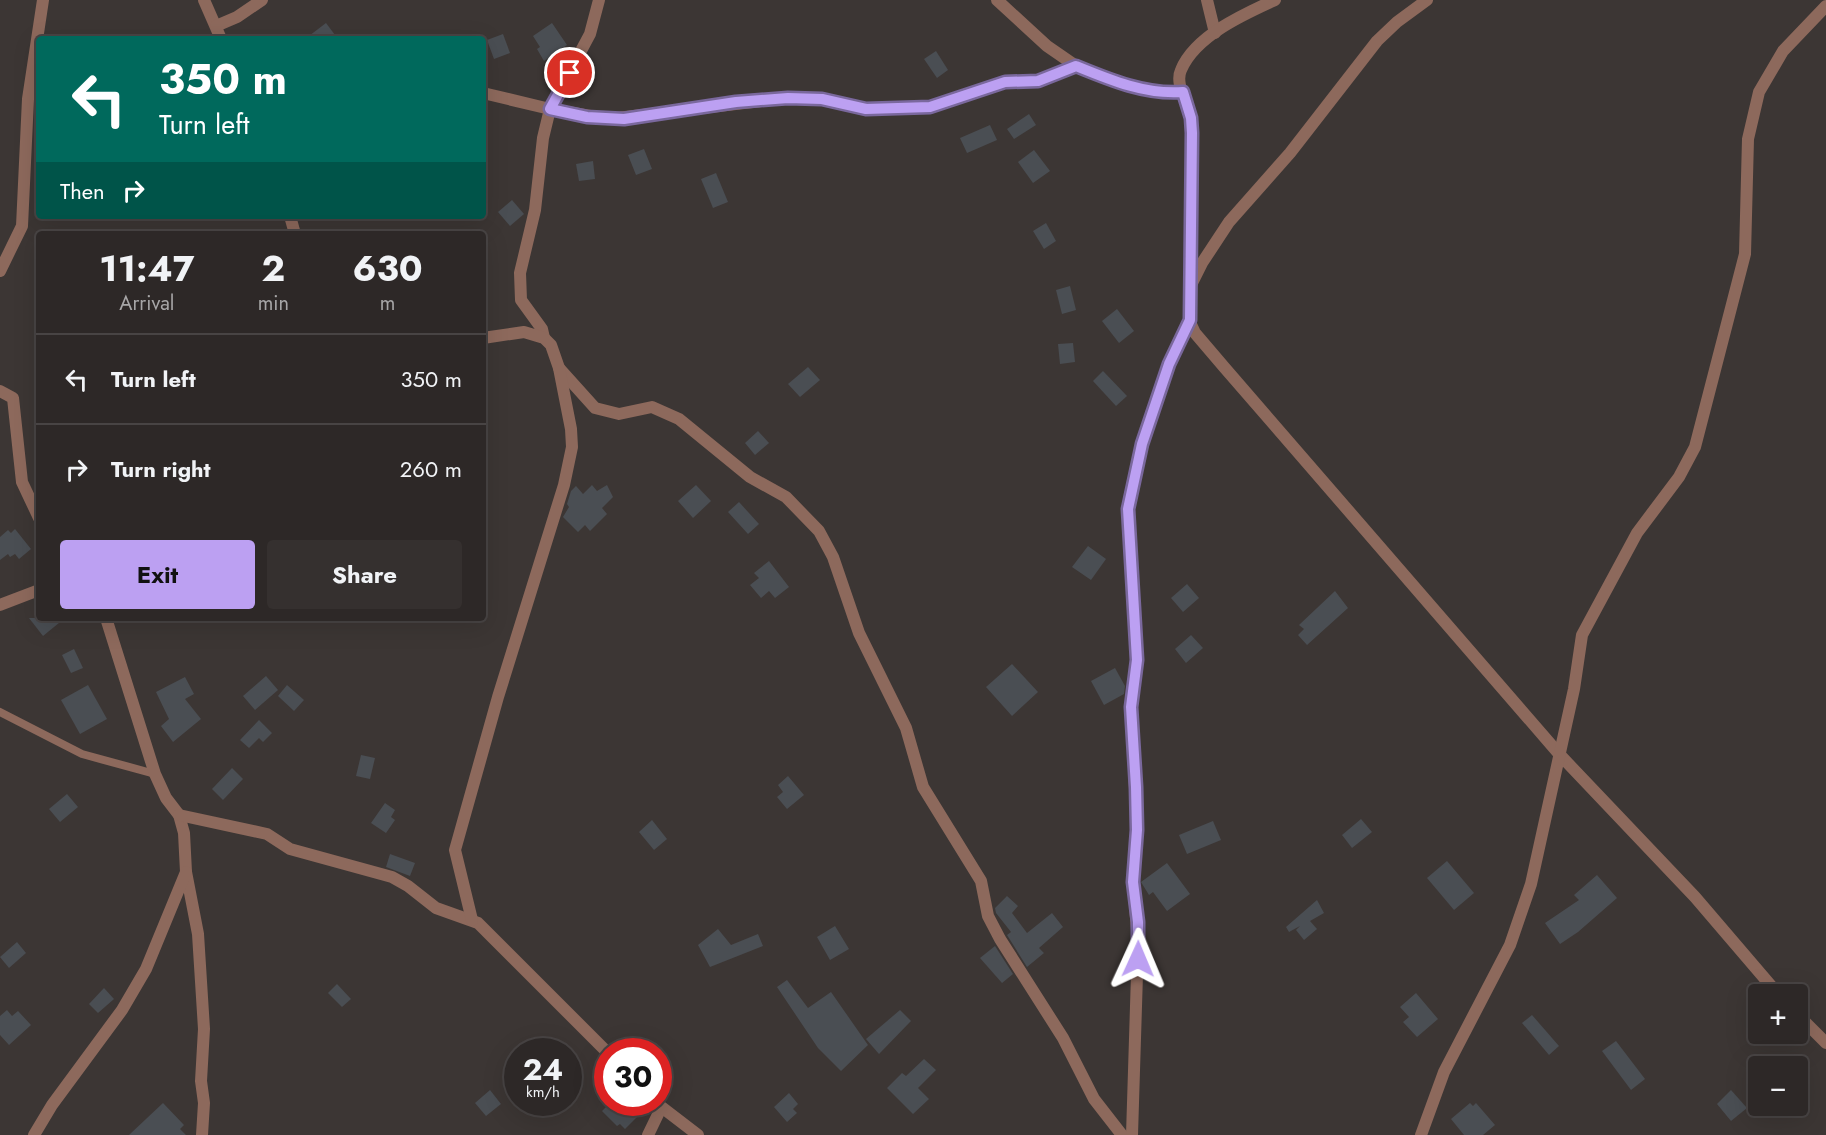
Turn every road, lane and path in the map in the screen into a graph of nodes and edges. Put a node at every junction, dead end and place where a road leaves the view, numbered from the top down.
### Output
1 (43, 0) edge
2 (204, 0) edge
3 (262, 0) edge
4 (599, 0) edge
5 (998, 0) edge
6 (1207, 0) edge
7 (1275, 0) edge
8 (1427, 0) edge
9 (1826, 6) edge
10 (216, 26) junction
11 (1215, 33) junction
12 (38, 36) edge
13 (220, 36) edge
14 (36, 46) edge
15 (1076, 66) junction
16 (1183, 92) junction
17 (486, 94) edge
18 (550, 109) junction
19 (0, 271) edge
20 (1191, 285) junction
21 (1190, 320) junction
22 (486, 338) edge
23 (544, 338) junction
24 (559, 368) junction
25 (0, 391) edge
26 (36, 512) edge
27 (36, 591) edge
28 (0, 605) edge
29 (107, 621) edge
30 (0, 712) edge
31 (1560, 755) junction
32 (155, 774) junction
33 (179, 815) junction
34 (186, 872) junction
35 (472, 920) junction
36 (1769, 984) edge
37 (1808, 1025) edge
38 (594, 1039) edge
39 (1826, 1043) edge
40 (654, 1116) edge
41 (672, 1116) edge
42 (34, 1135) edge
43 (202, 1135) edge
44 (648, 1135) edge
45 (698, 1135) edge
46 (1122, 1135) edge
47 (1132, 1135) edge
48 (1421, 1135) edge

1 - 12 street
2 - 10 street
3 - 10 street
4 - 18 street
5 - 15 street
6 - 11 street
7 - 11 street
8 - 20 street
9 - 31 street
10 - 13 street
11 - 16 street
14 - 19 street
15 - 16 street
15 - 18 street
16 - 20 street
17 - 18 street
18 - 23 street
20 - 21 street
21 - 31 street
21 - 47 street
22 - 23 street
23 - 24 street
24 - 35 street
24 - 46 street
25 - 26 street
27 - 28 street
29 - 32 street
30 - 32 lane
31 - 36 street
31 - 48 street
32 - 33 street
33 - 34 street
33 - 35 street
34 - 42 street
34 - 43 street
35 - 38 street
37 - 39 street
40 - 44 street
41 - 45 street

